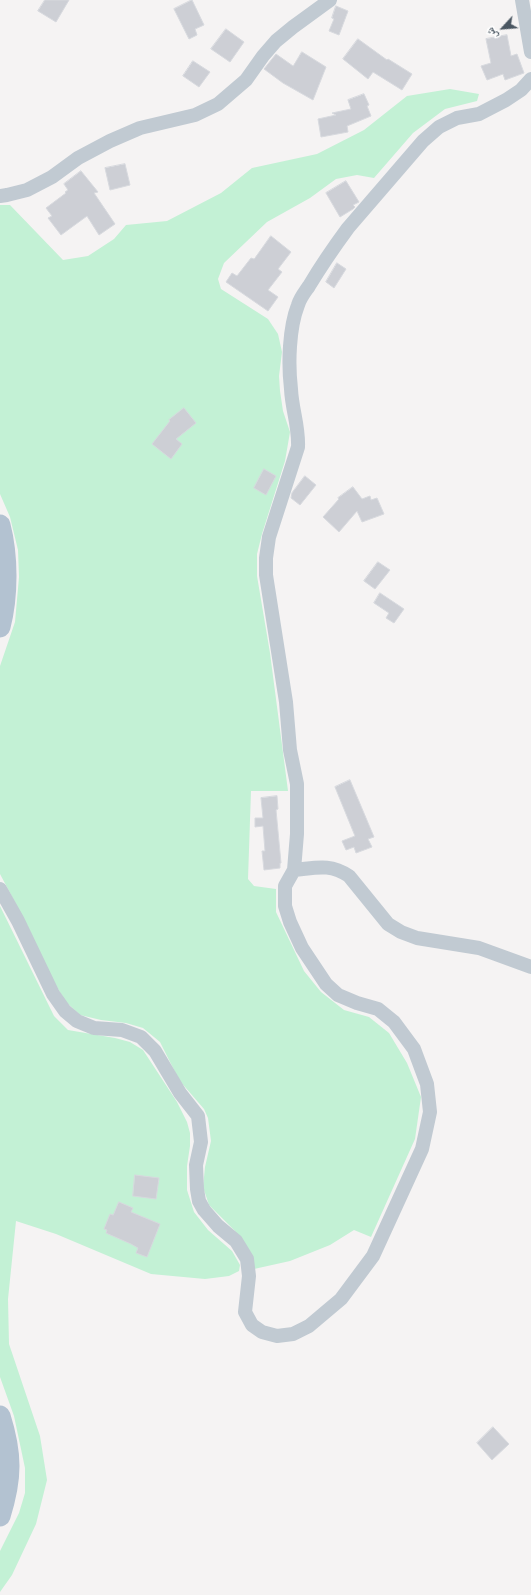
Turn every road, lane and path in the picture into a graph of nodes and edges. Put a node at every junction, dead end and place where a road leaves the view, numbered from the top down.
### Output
1 (330, 0) edge
2 (522, 0) edge
3 (531, 52) edge
4 (531, 79) edge
5 (0, 196) edge
6 (0, 525) edge
7 (0, 627) edge
8 (294, 870) junction
9 (0, 889) edge
10 (531, 968) edge
11 (0, 1416) edge
12 (0, 1516) edge

1 - 5 street
2 - 3 street
4 - 8 street
6 - 7 main road
8 - 9 street
8 - 10 street
11 - 12 main road

